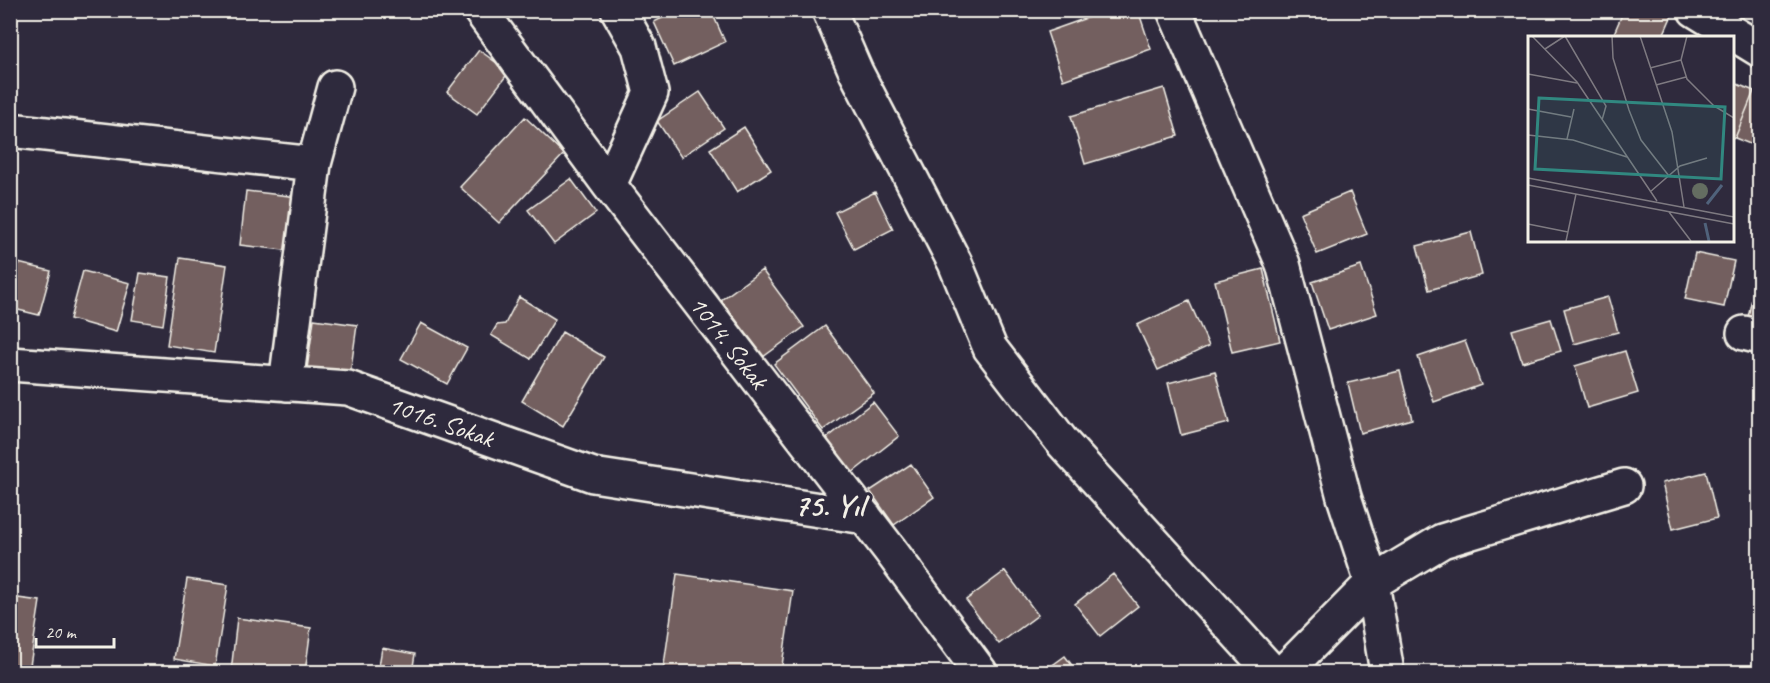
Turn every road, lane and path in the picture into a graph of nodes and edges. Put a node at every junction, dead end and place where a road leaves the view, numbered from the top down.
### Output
1 (480, 10) edge
2 (618, 10) edge
3 (828, 10) edge
4 (1174, 10) edge
5 (1695, 10) edge
6 (1760, 51) edge
7 (335, 87) dead end
8 (10, 130) edge
9 (314, 164) junction
10 (609, 185) junction
11 (10, 364) edge
12 (286, 384) junction
13 (1624, 486) dead end
14 (865, 517) junction
15 (1371, 583) junction
16 (980, 672) edge
17 (1272, 672) edge
18 (1284, 672) edge
19 (1387, 672) edge

1 - 10 street, 1014. Sokak
2 - 10 street
3 - 17 street
4 - 15 street
5 - 6 street
7 - 9 street
8 - 9 street
9 - 12 street
10 - 14 street, 1014. Sokak
11 - 12 street, 1016. Sokak
12 - 14 street, 1016. Sokak
13 - 15 street
14 - 16 street, 1014. Sokak
15 - 18 street
15 - 19 street

